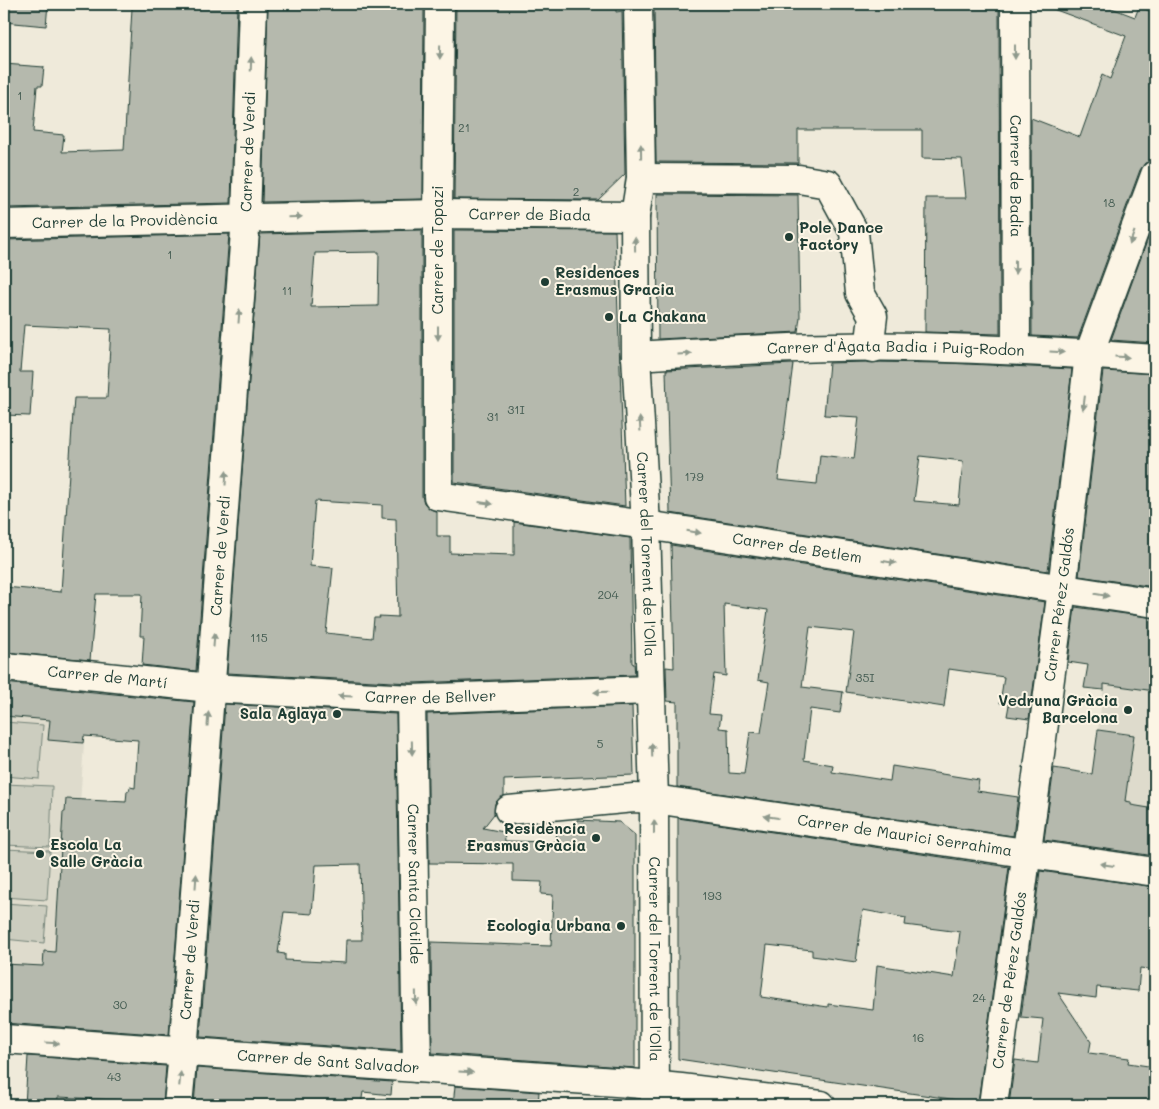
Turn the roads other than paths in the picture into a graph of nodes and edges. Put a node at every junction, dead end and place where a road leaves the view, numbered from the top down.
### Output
1 (253, 4) edge
2 (440, 4) edge
3 (638, 4) edge
4 (1015, 4) edge
5 (1155, 176) edge
6 (641, 178) junction
7 (438, 214) junction
8 (635, 216) junction
9 (246, 218) junction
10 (4, 224) edge
11 (874, 348) junction
12 (1016, 350) junction
13 (1089, 354) junction
14 (636, 356) junction
15 (1155, 359) edge
16 (438, 496) joint
17 (646, 525) junction
18 (1062, 589) junction
19 (1155, 603) edge
20 (4, 668) edge
21 (210, 688) junction
22 (650, 690) junction
23 (411, 699) junction
24 (654, 799) junction
25 (509, 810) dead end
26 (1028, 854) junction
27 (1155, 872) edge
28 (4, 1039) edge
29 (183, 1052) junction
30 (417, 1068) junction
31 (654, 1096) edge
32 (178, 1105) edge
33 (821, 1105) edge
34 (993, 1105) edge

9 -> 1 street, Carrer de Verdi
2 -> 7 street, Carrer de Topazi
6 -> 3 street, Carrer del Torrent de l'Olla
4 -> 12 street, Carrer de Badia
5 -> 13 street, Carrer Pérez Galdós
6 - 8 street, Carrer del Torrent de l'Olla
6 - 11 street
7 - 8 street, Carrer de Biada
9 -> 7 street, Carrer de Biada
7 -> 16 street, Carrer de Topazi
14 -> 8 street, Carrer del Torrent de l'Olla
9 - 10 street, Carrer de la Providència
21 -> 9 street, Carrer de Verdi
11 - 12 street, Carrer d'Àgata Badia i Puig-Rodon
14 -> 11 street, Carrer d'Àgata Badia i Puig-Rodon
12 -> 13 street, Carrer d'Àgata Badia i Puig-Rodon
13 -> 15 street, Carrer d'Àgata Badia i Puig-Rodon
13 -> 18 street, Carrer Pérez Galdós
17 -> 14 street, Carrer del Torrent de l'Olla
16 -> 17 street, Carrer de Betlem
17 -> 18 street, Carrer de Betlem
17 - 22 street, Carrer del Torrent de l'Olla
18 -> 19 street, Carrer de Betlem
18 - 26 street, Carrer Pérez Galdós
20 - 21 street, Carrer de Martí
23 -> 21 street, Carrer de Bellver
29 -> 21 street, Carrer de Verdi
22 -> 23 street, Carrer de Bellver
24 -> 22 street, Carrer del Torrent de l'Olla
23 -> 30 street, Carrer Santa Clotilde
24 - 25 street, Carrer de Maurici Serrahima
26 -> 24 street, Carrer de Maurici Serrahima
31 -> 24 street, Carrer del Torrent de l'Olla
27 -> 26 street, Carrer de Maurici Serrahima
26 - 34 street, Carrer de Pérez Galdós
28 -> 29 street, Carrer de Sant Salvador
29 - 30 street, Carrer de Sant Salvador
32 -> 29 street, Carrer de Verdi
30 -> 31 street, Carrer de Sant Salvador
31 - 33 street, Carrer de Sant Salvador

